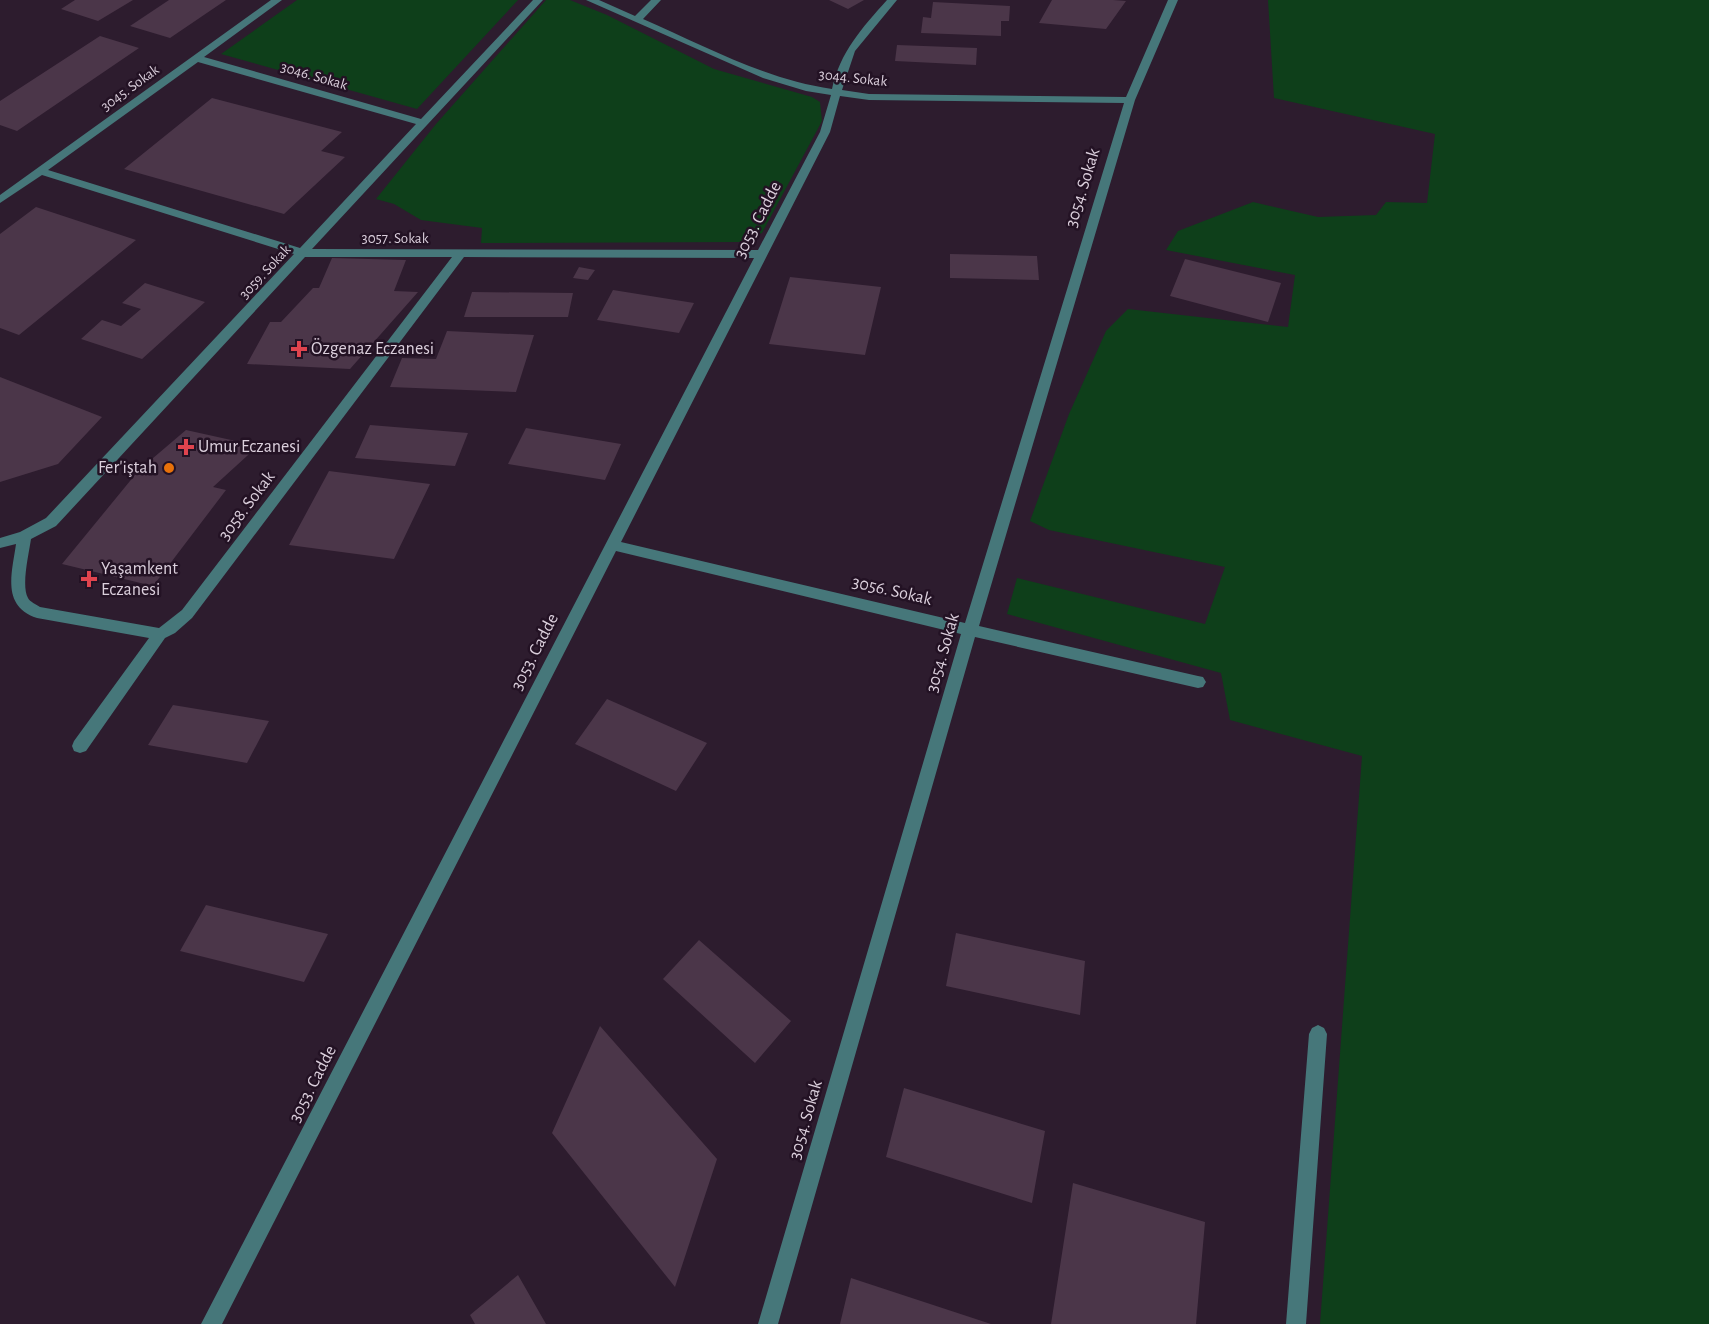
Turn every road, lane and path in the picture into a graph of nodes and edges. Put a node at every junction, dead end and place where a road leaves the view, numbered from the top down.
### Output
1 (277, 0) edge
2 (538, 0) edge
3 (591, 0) edge
4 (656, 0) edge
5 (892, 0) edge
6 (1173, 0) edge
7 (637, 19) junction
8 (196, 58) junction
9 (837, 93) junction
10 (1130, 100) junction
11 (423, 123) junction
12 (40, 171) junction
13 (0, 200) edge
14 (303, 253) junction
15 (461, 253) junction
16 (762, 254) junction
17 (24, 536) junction
18 (0, 543) edge
19 (612, 544) junction
20 (970, 630) junction
21 (160, 634) junction
22 (1198, 682) dead end
23 (80, 746) dead end
24 (1318, 1034) dead end
25 (211, 1324) edge
26 (768, 1324) edge
27 (1296, 1324) edge

1 - 8 street, 3045. Sokak
2 - 11 street, 3059. Sokak
3 - 7 street, 3044. Sokak
4 - 7 street
5 - 9 street, 3053. Cadde
6 - 10 street, 3054. Sokak
7 - 9 street, 3044. Sokak
8 - 11 street, 3046. Sokak
8 - 12 street, 3045. Sokak
9 - 10 street, 3044. Sokak
9 - 16 street, 3053. Cadde
10 - 20 street, 3054. Sokak
11 - 14 street, 3059. Sokak
12 - 13 street, 3045. Sokak
12 - 14 street, 3057. Sokak
14 - 15 street, 3057. Sokak
14 - 17 street, 3059. Sokak
15 - 16 street, 3057. Sokak
15 - 21 street, 3058. Sokak
16 - 19 street, 3053. Cadde
17 - 18 street, 3059. Sokak
17 - 21 street
19 - 20 street, 3056. Sokak
19 - 25 street, 3053. Cadde
20 - 22 street, 3056. Sokak
20 - 26 street, 3054. Sokak
21 - 23 street, 3058. Sokak
24 - 27 street

